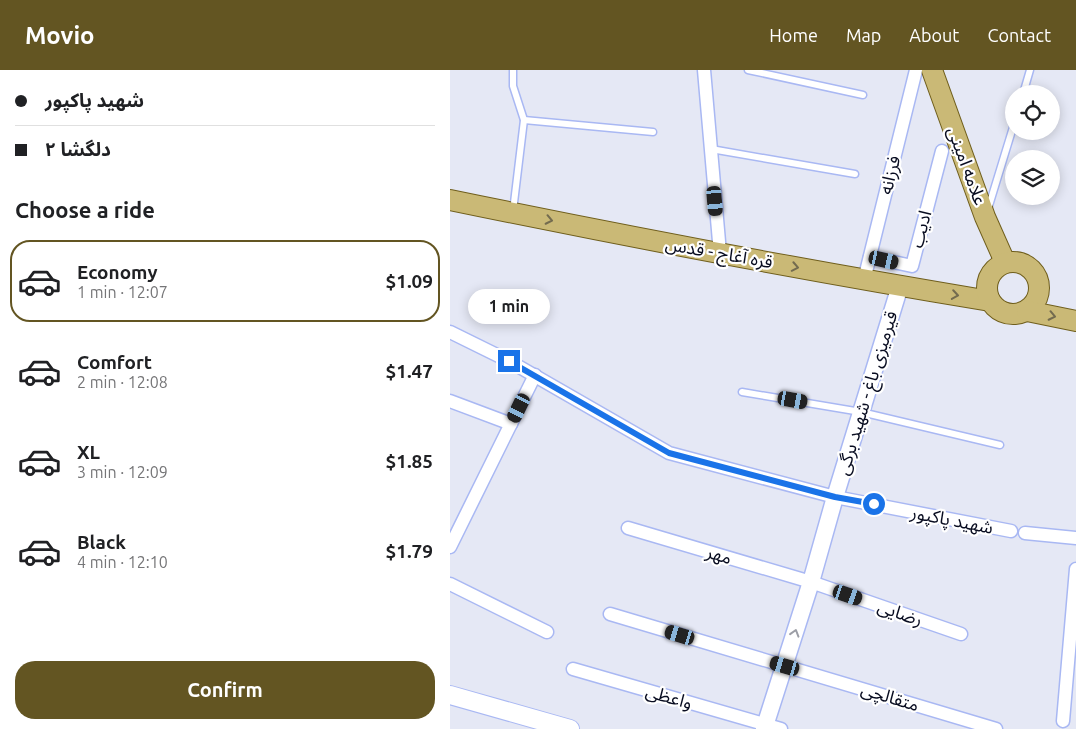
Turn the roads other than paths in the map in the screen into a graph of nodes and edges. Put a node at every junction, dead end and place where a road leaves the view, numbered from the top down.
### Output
1 (513, 70) edge
2 (704, 70) edge
3 (748, 70) edge
4 (916, 70) edge
5 (932, 70) edge
6 (1030, 70) edge
7 (1026, 85) edge
8 (863, 95) dead end
9 (524, 120) junction
10 (653, 132) dead end
11 (1009, 140) edge
12 (711, 149) junction
13 (942, 151) dead end
14 (855, 174) dead end
15 (450, 200) edge
16 (513, 213) junction
17 (985, 217) junction
18 (720, 253) junction
19 (870, 257) junction
20 (1005, 262) junction
21 (864, 280) junction
22 (900, 286) junction
23 (990, 301) junction
24 (1027, 311) junction
25 (1076, 321) edge
26 (450, 332) edge
27 (535, 376) junction
28 (742, 392) dead end
29 (450, 401) edge
30 (862, 412) junction
31 (511, 424) junction
32 (1000, 445) dead end
33 (835, 497) junction
34 (628, 528) dead end
35 (1011, 531) dead end
36 (1025, 533) dead end
37 (1076, 538) edge
38 (450, 547) edge
39 (1076, 569) edge
40 (811, 582) junction
41 (450, 584) edge
42 (610, 614) dead end
43 (547, 632) dead end
44 (961, 634) dead end
45 (785, 666) junction
46 (573, 669) dead end
47 (450, 695) edge
48 (1063, 721) dead end
49 (770, 727) edge
50 (570, 729) edge
51 (996, 729) edge

1 - 9 lane
2 - 12 street
3 - 8 lane
4 - 19 street, فرزانه
5 - 17 main road, علامه امینی
6 - 7 lane
9 - 10 lane
9 - 16 lane
11 - 17 lane
12 - 14 lane
12 - 18 street
13 - 19 street, ادیب
15 - 16 main road, قره آغاج - قدس
16 -> 18 main road, قره آغاج - قدس
17 - 20 main road, علامه امینی
18 -> 21 main road, قره آغاج - قدس
19 - 21 street, فرزانه
20 - 23 main road
20 - 24 main road
21 - 22 main road, قره آغاج - قدس
22 -> 23 main road, قره آغاج - قدس
22 - 30 street, قیرمیزی باغ - شهید برگی
23 - 24 main road
24 -> 25 main road
26 - 27 street, شهید پاکپور
27 - 31 street
27 - 33 street, شهید پاکپور
28 - 30 lane
29 - 31 street
30 - 32 lane
30 - 33 street, قیرمیزی باغ - شهید برگی
31 - 38 street
33 - 35 street, شهید پاکپور
33 - 40 street, قیرمیزی باغ - شهید برگی
34 - 40 street, مهر
36 - 37 street
39 - 48 street
40 - 44 street, رضایی
45 -> 40 street, قیرمیزی باغ - شهید برگی
41 - 43 street
42 - 45 street, متقالچی
45 - 49 street, قیرمیزی باغ - شهید برگی
45 - 51 street, متقالچی
46 - 49 street, واعظی
47 - 50 main road

